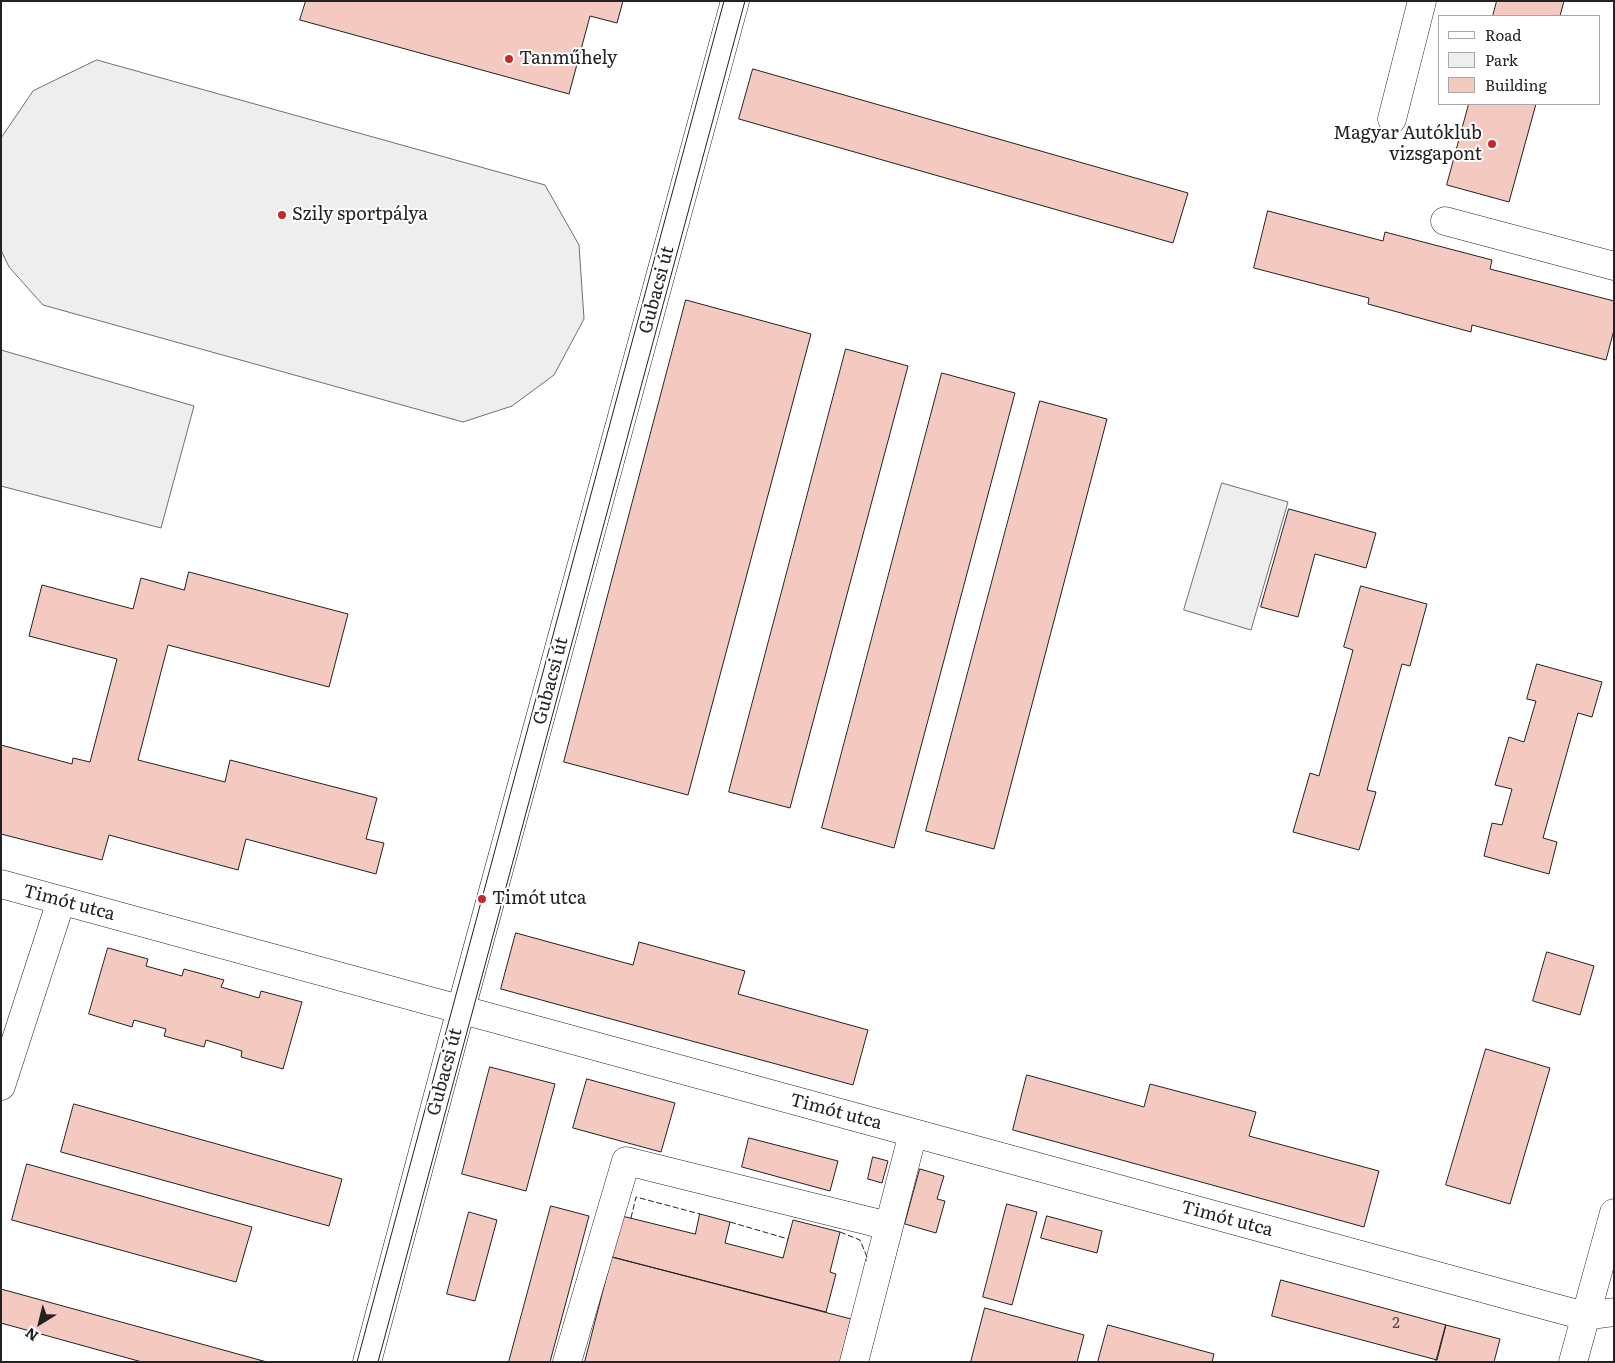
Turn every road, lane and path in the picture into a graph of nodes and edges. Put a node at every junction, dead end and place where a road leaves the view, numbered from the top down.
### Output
1 (736, 1) edge
2 (1422, 1) edge
3 (1392, 119) dead end
4 (1444, 221) dead end
5 (1614, 266) edge
6 (1, 884) edge
7 (61, 901) junction
8 (462, 1009) junction
9 (1, 1086) edge
10 (913, 1133) junction
11 (1614, 1213) edge
12 (889, 1226) junction
13 (1614, 1312) edge
14 (1585, 1316) junction
15 (367, 1362) edge
16 (567, 1362) edge
17 (854, 1362) edge
18 (1573, 1362) edge

1 - 8 street, Gubacsi út
2 - 3 street
4 - 5 street
6 - 7 street, Timót utca
7 - 8 street, Timót utca
7 - 9 street
8 - 10 street, Timót utca
8 - 15 street, Gubacsi út
10 - 12 street
10 - 14 street, Timót utca
11 - 14 street
12 - 16 street
12 - 17 street
13 - 14 street, Timót utca
14 - 18 street

